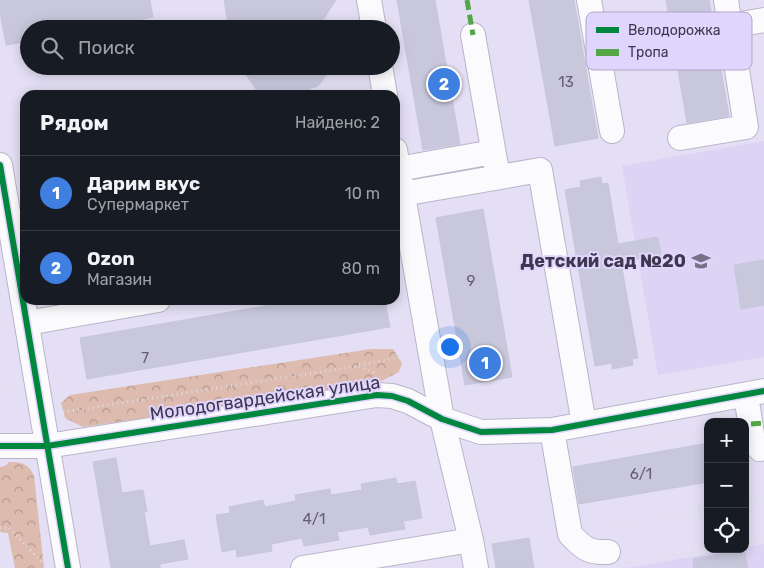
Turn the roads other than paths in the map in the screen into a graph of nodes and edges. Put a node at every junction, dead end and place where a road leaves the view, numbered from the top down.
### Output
1 (369, 0) edge
2 (372, 20) edge
3 (473, 35) dead end
4 (601, 70) edge
5 (737, 70) edge
6 (382, 75) edge
7 (384, 90) edge
8 (612, 131) dead end
9 (680, 138) dead end
10 (493, 152) junction
11 (400, 160) edge
12 (0, 165) edge
13 (498, 177) junction
14 (400, 180) edge
15 (402, 194) junction
16 (404, 258) edge
17 (20, 282) edge
18 (24, 305) edge
19 (129, 305) edge
20 (27, 323) junction
21 (755, 393) edge
22 (442, 419) junction
23 (584, 424) junction
24 (552, 430) junction
25 (0, 446) edge
26 (47, 446) junction
27 (764, 448) edge
28 (471, 540) junction
29 (612, 558) road end
30 (68, 568) edge
31 (303, 568) edge
32 (476, 568) edge

1 - 2 street
3 - 10 street
4 - 8 street
5 - 9 street
6 - 7 street
10 - 11 street
10 - 13 street
12 - 17 street
13 - 15 street
13 - 23 street
14 - 15 street
15 - 16 street
16 - 22 street
18 - 20 street
19 - 20 street
20 - 26 street
21 - 23 street, Молодогвардейская улица
21 - 27 street
22 - 24 street, Молодогвардейская улица
22 - 26 street, Молодогвардейская улица
22 - 28 street
23 - 24 street, Молодогвардейская улица
24 - 29 street
25 - 26 street, Молодогвардейская улица
26 - 30 street
28 - 31 street
28 - 32 street

